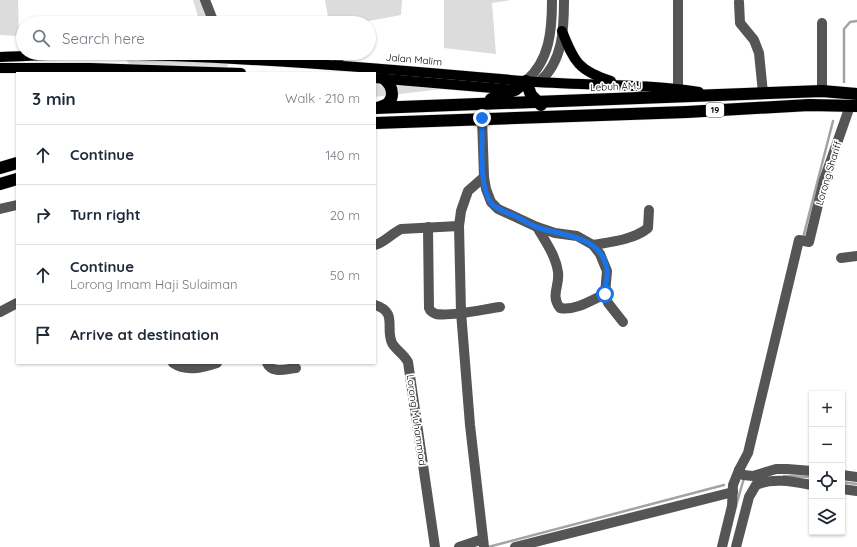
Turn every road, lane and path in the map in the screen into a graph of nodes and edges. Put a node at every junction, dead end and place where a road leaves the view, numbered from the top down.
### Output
1 (205, 0) edge
2 (552, 0) edge
3 (564, 0) edge
4 (678, 0) edge
5 (739, 2) dead end
6 (211, 16) edge
7 (822, 23) dead end
8 (562, 32) junction
9 (16, 56) edge
10 (0, 57) edge
11 (276, 60) edge
12 (338, 60) edge
13 (338, 65) junction
14 (0, 68) edge
15 (211, 72) edge
16 (379, 78) edge
17 (539, 82) junction
18 (622, 84) junction
19 (527, 85) junction
20 (678, 89) junction
21 (515, 90) junction
22 (822, 91) junction
23 (763, 93) junction
24 (714, 94) junction
25 (854, 98) edge
26 (536, 102) junction
27 (441, 105) junction
28 (376, 107) edge
29 (572, 116) junction
30 (482, 118) junction
31 (376, 123) edge
32 (16, 163) edge
33 (0, 168) edge
34 (484, 177) junction
35 (16, 179) edge
36 (0, 184) edge
37 (16, 205) edge
38 (0, 209) edge
39 (649, 210) dead end
40 (459, 226) junction
41 (428, 227) junction
42 (538, 227) junction
43 (376, 245) edge
44 (592, 245) junction
45 (857, 256) edge
46 (841, 258) dead end
47 (605, 294) junction
48 (16, 304) edge
49 (376, 306) edge
50 (500, 307) dead end
51 (0, 312) edge
52 (461, 312) junction
53 (623, 322) dead end
54 (174, 364) edge
55 (212, 364) edge
56 (268, 364) edge
57 (296, 368) dead end
58 (809, 471) edge
59 (751, 476) junction
60 (845, 476) edge
61 (857, 478) edge
62 (809, 485) edge
63 (845, 489) edge
64 (857, 491) edge
65 (733, 492) junction
66 (483, 543) edge
67 (435, 547) edge
68 (459, 547) edge
69 (515, 547) edge
70 (722, 547) edge
71 (736, 547) edge

1 - 6 street
2 - 19 street
3 - 8 street
4 - 20 street
5 - 23 street
7 - 22 street
8 - 17 street
8 - 18 main road
9 - 10 main road, Jalan Malim
11 - 13 main road, Jalan Malim
12 - 13 street
13 - 19 main road, Jalan Malim
14 - 15 main road
16 - 21 main road
16 - 28 highway
17 - 18 main road, 19
17 - 19 main road
18 - 20 main road, 19
19 - 21 highway
19 - 26 highway
20 - 24 main road, 19
21 - 27 highway
22 - 23 highway, Lebuh AMJ / 19
22 - 25 highway, Lebuh AMJ / 19
23 - 24 highway, Lebuh AMJ / 19
24 - 26 highway, Lebuh AMJ / 19
25 - 29 highway, 19
25 - 59 street, Lorong Shariff
26 - 27 highway, Lebuh AMJ / 19
26 - 29 highway
27 - 28 highway, Lebuh AMJ / 19
29 - 30 highway, 19
30 - 31 highway, 19
30 - 34 street
32 - 33 highway
34 - 40 street
34 - 42 street
35 - 36 highway
37 - 38 street
39 - 44 street
40 - 41 street
40 - 52 street
41 - 43 street
41 - 52 street
42 - 44 street
42 - 47 street
44 - 47 street
45 - 46 street
47 - 53 street
48 - 51 street
49 - 67 street, Lorong Muhammad
50 - 52 street
52 - 66 street
54 - 55 street
56 - 57 street
58 - 59 street
59 - 62 street
59 - 65 street
59 - 71 street
60 - 61 street
63 - 64 street
65 - 69 street
65 - 70 street
66 - 68 street

